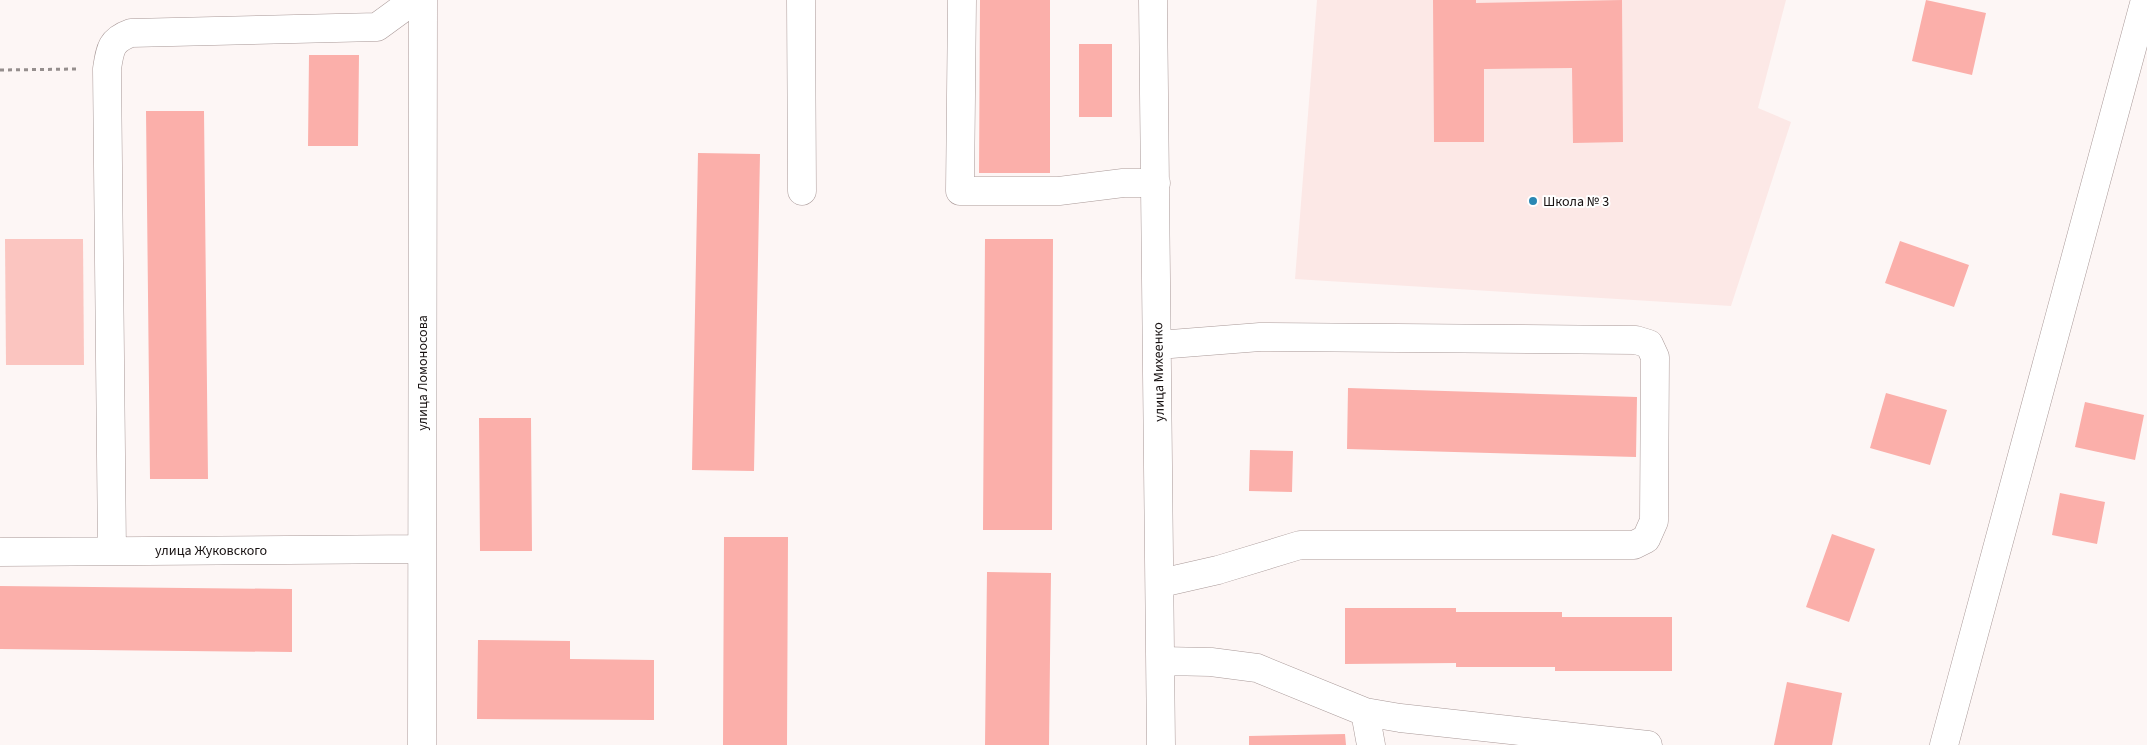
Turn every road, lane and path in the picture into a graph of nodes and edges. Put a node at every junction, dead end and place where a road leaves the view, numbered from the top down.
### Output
1 (414, 0) edge
2 (423, 0) edge
3 (801, 0) edge
4 (962, 0) edge
5 (1153, 0) edge
6 (2145, 0) edge
7 (108, 69) junction
8 (0, 70) edge
9 (1156, 182) junction
10 (802, 191) dead end
11 (1158, 345) junction
12 (422, 549) junction
13 (112, 551) junction
14 (0, 552) edge
15 (1160, 583) junction
16 (1162, 661) junction
17 (1366, 712) junction
18 (422, 745) edge
19 (1161, 745) edge
20 (1371, 745) edge
21 (1648, 745) edge
22 (1944, 745) edge

1 - 7 street
2 - 12 street, улица Ломоносова
3 - 10 street
4 - 9 street
5 - 9 street, улица Михеенко
6 - 22 street
7 - 8 path
7 - 13 street
9 - 11 street, улица Михеенко
11 - 15 street, улица Михеенко
11 - 15 street
12 - 13 street, улица Жуковского
12 - 18 street, улица Ломоносова
13 - 14 street, улица Жуковского
15 - 16 street, улица Михеенко
16 - 17 street
16 - 19 street, улица Михеенко
17 - 20 street
17 - 21 street

